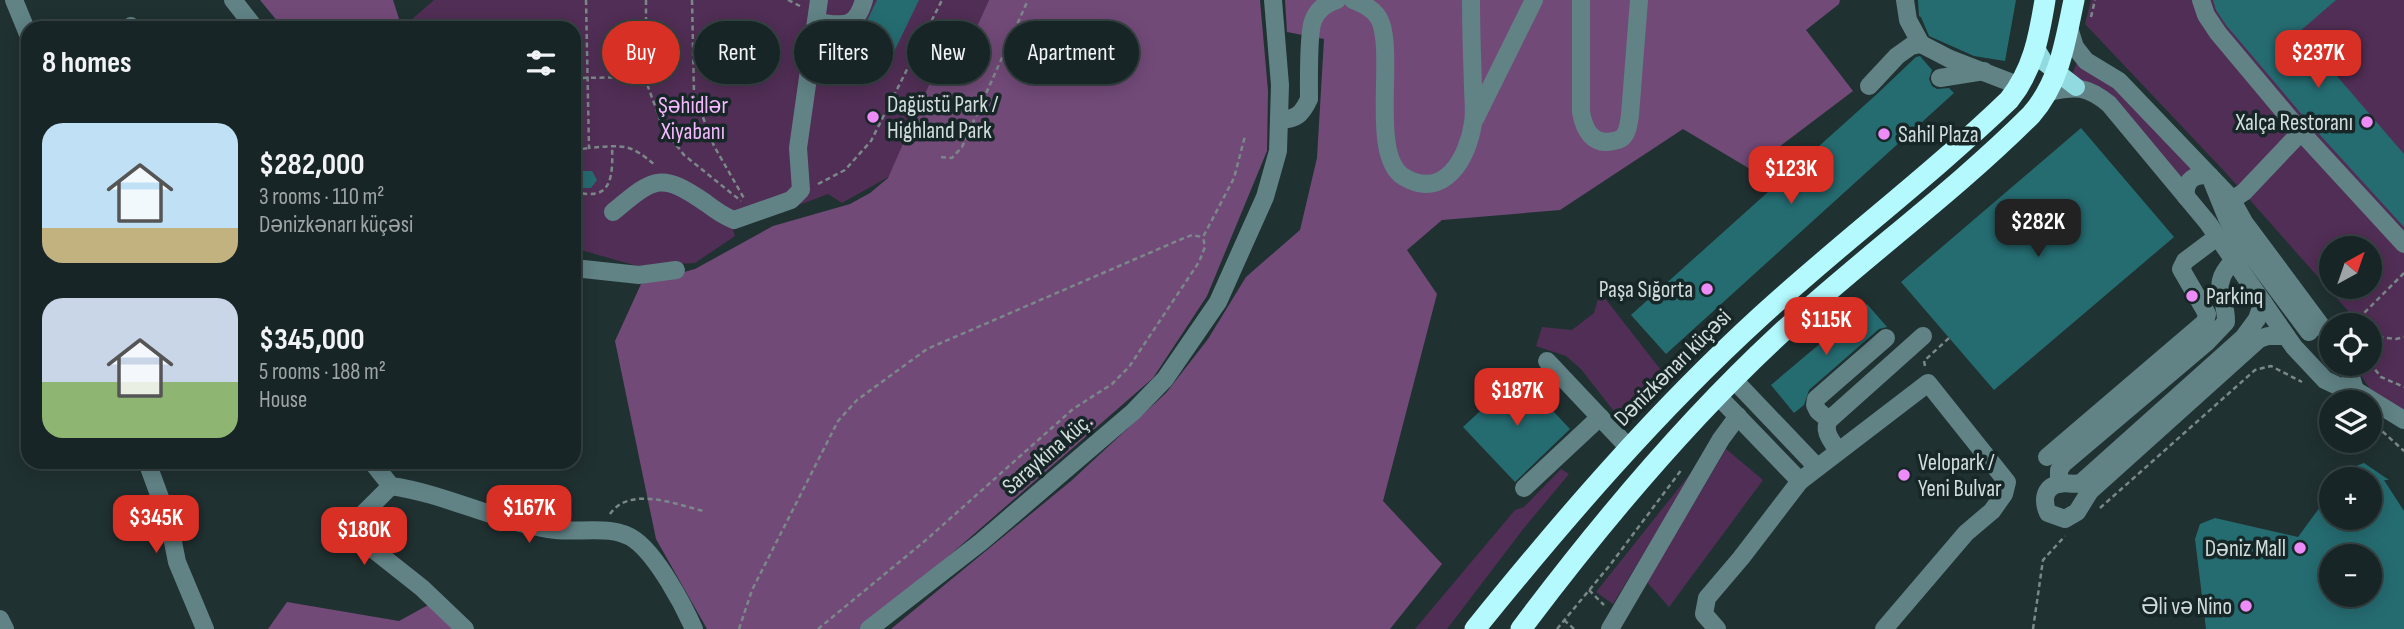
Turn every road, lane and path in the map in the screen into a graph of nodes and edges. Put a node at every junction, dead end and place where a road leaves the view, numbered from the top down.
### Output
1 (14, 0) edge
2 (233, 0) edge
3 (586, 0) edge
4 (646, 0) edge
5 (692, 0) edge
6 (819, 0) edge
7 (864, 0) edge
8 (942, 0) edge
9 (1028, 0) edge
10 (1273, 0) edge
11 (1337, 0) edge
12 (1471, 0) edge
13 (1534, 0) edge
14 (1581, 0) edge
15 (1639, 0) edge
16 (1905, 0) edge
17 (2045, 0) edge
18 (2074, 0) edge
19 (2201, 0) edge
20 (1362, 1) edge
21 (23, 21) edge
22 (250, 21) edge
23 (646, 21) edge
24 (816, 21) edge
25 (854, 21) edge
26 (2069, 28) junction
27 (1921, 44) junction
28 (2035, 47) junction
29 (1984, 71) junction
30 (581, 78) edge
31 (587, 78) junction
32 (602, 78) edge
33 (1940, 78) dead end
34 (2053, 83) junction
35 (648, 84) edge
36 (807, 84) edge
37 (1869, 86) dead end
38 (2021, 86) junction
39 (1280, 120) junction
40 (1473, 124) junction
41 (2301, 132) junction
42 (1245, 136) dead end
43 (612, 146) junction
44 (589, 148) junction
45 (581, 149) edge
46 (941, 157) dead end
47 (657, 167) dead end
48 (2210, 176) junction
49 (801, 190) junction
50 (581, 193) edge
51 (2186, 197) junction
52 (2232, 200) junction
53 (613, 212) dead end
54 (2212, 230) junction
55 (1203, 237) junction
56 (2404, 244) edge
57 (2234, 260) junction
58 (581, 269) edge
59 (676, 270) dead end
60 (2404, 273) edge
61 (2263, 302) junction
62 (2366, 313) edge
63 (1923, 336) dead end
64 (2307, 336) edge
65 (2382, 337) edge
66 (2404, 337) edge
67 (1886, 338) dead end
68 (1949, 338) dead end
69 (1547, 361) dead end
70 (2351, 376) edge
71 (2380, 376) edge
72 (1734, 380) junction
73 (1928, 383) junction
74 (2307, 384) dead end
75 (2404, 387) edge
76 (2355, 390) joint
77 (1718, 396) junction
78 (2382, 407) edge
79 (1738, 416) junction
80 (1600, 417) junction
81 (1829, 420) junction
82 (2404, 420) edge
83 (2382, 432) edge
84 (1629, 448) junction
85 (1838, 451) junction
86 (2404, 451) edge
87 (2047, 457) dead end
88 (1684, 466) dead end
89 (1817, 467) junction
90 (150, 469) edge
91 (378, 469) edge
92 (1800, 481) junction
93 (2059, 484) junction
94 (391, 486) junction
95 (1524, 488) dead end
96 (2097, 510) dead end
97 (704, 511) dead end
98 (598, 531) junction
99 (2066, 535) dead end
100 (1589, 590) junction
101 (1608, 610) dead end
102 (0, 619) edge
103 (1564, 620) junction
104 (5, 629) edge
105 (205, 629) edge
106 (465, 629) edge
107 (694, 629) edge
108 (739, 629) edge
109 (818, 629) edge
110 (869, 629) edge
111 (1475, 629) edge
112 (1521, 629) edge
113 (1557, 629) edge
114 (1574, 629) edge
115 (1610, 629) edge
116 (1717, 629) edge
117 (1884, 629) edge
118 (2033, 629) edge

1 - 21 street
2 - 22 street
3 - 31 path
4 - 23 path
5 - 35 path
6 - 24 street
7 - 25 street
8 - 49 path
9 - 46 path
10 - 39 street
11 - 39 street
12 - 40 street
13 - 40 street
14 - 15 street
16 - 27 street
17 - 28 highway, Dənizkənarı küçəsi
18 - 26 highway
19 - 41 street
20 - 40 street
26 - 34 highway
26 - 48 street
27 - 29 street
27 - 37 street
28 - 34 main road
28 - 38 highway, Dənizkənarı küçəsi
29 - 33 street
29 - 38 street
30 - 31 path
31 - 32 path
31 - 44 path
34 - 51 street
34 - 72 highway
36 - 49 street
38 - 84 highway, Dənizkənarı küçəsi
39 - 110 street, Saraykina küç.
41 - 52 street
41 - 56 street
42 - 55 path
43 - 44 path
43 - 47 path
43 - 50 path
44 - 45 path
48 - 51 street
48 - 52 street
48 - 64 street
49 - 53 street
51 - 54 street
52 - 64 street
54 - 57 street
54 - 64 street
54 - 87 street
55 - 108 path
55 - 109 path
57 - 61 street
57 - 93 street
58 - 59 street
60 - 62 path
61 - 64 street
61 - 93 street
63 - 81 street
64 - 76 street
64 - 93 street
65 - 66 path
67 - 81 street
68 - 73 path
69 - 80 street
70 - 76 street
71 - 75 path
72 - 77 highway
72 - 89 street
73 - 85 street
73 - 117 street
74 - 96 path
77 - 79 street
77 - 112 highway
78 - 82 street
79 - 92 street
79 - 115 street
80 - 84 street
80 - 95 street
81 - 85 street
83 - 86 path
84 - 111 highway, Dənizkənarı küçəsi
85 - 89 street
88 - 100 path
89 - 92 street
90 - 105 street
91 - 94 street
92 - 116 street
94 - 98 street
94 - 106 street
97 - 98 path
98 - 107 street
99 - 118 path
100 - 101 path
100 - 103 path
102 - 104 street
103 - 113 path
103 - 114 path

